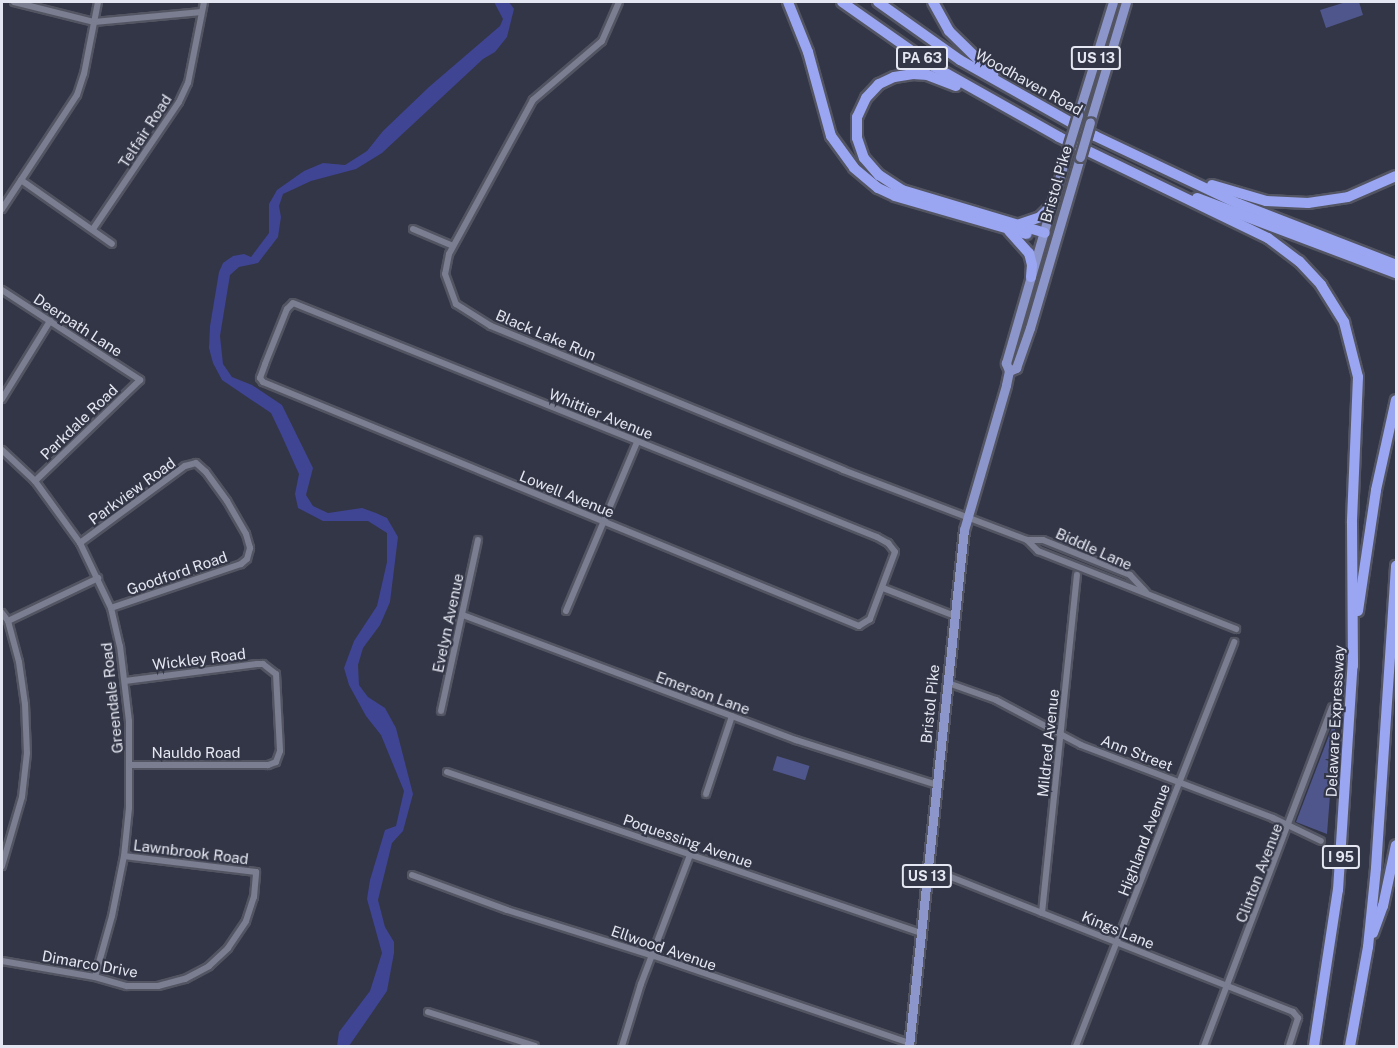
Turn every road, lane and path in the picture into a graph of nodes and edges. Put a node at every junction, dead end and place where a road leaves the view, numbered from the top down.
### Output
1 (14, 2) edge
2 (98, 2) edge
3 (204, 2) edge
4 (619, 2) edge
5 (788, 2) edge
6 (842, 2) edge
7 (878, 2) edge
8 (933, 2) edge
9 (1113, 2) edge
10 (1126, 2) edge
11 (202, 12) junction
12 (94, 22) junction
13 (1014, 93) junction
14 (1006, 108) junction
15 (1116, 166) junction
16 (1174, 172) junction
17 (1396, 176) edge
18 (21, 180) junction
19 (1052, 204) junction
20 (2, 208) edge
21 (1013, 228) junction
22 (93, 229) junction
23 (413, 229) dead end
24 (1044, 236) junction
25 (1056, 240) junction
26 (112, 244) dead end
27 (453, 246) junction
28 (1396, 265) edge
29 (1396, 273) edge
30 (1031, 277) junction
31 (2, 290) edge
32 (299, 305) joint
33 (50, 321) junction
34 (1009, 371) junction
35 (140, 380) joint
36 (2, 399) edge
37 (1396, 400) edge
38 (637, 442) junction
39 (2, 450) edge
40 (199, 465) joint
41 (35, 481) junction
42 (967, 517) junction
43 (603, 522) junction
44 (478, 540) dead end
45 (1027, 540) junction
46 (80, 543) junction
47 (1396, 566) edge
48 (1077, 575) dead end
49 (98, 579) junction
50 (883, 588) junction
51 (1146, 592) junction
52 (111, 608) junction
53 (566, 611) dead end
54 (2, 613) edge
55 (463, 615) junction
56 (955, 616) junction
57 (8, 621) junction
58 (1236, 629) dead end
59 (1234, 642) dead end
60 (1353, 666) junction
61 (125, 681) junction
62 (948, 683) junction
63 (1332, 707) dead end
64 (441, 711) dead end
65 (732, 716) junction
66 (1061, 735) junction
67 (131, 765) junction
68 (261, 765) joint
69 (447, 772) dead end
70 (1179, 782) junction
71 (937, 785) junction
72 (706, 794) dead end
73 (1290, 825) junction
74 (2, 837) edge
75 (10, 838) junction
76 (1321, 841) dead end
77 (1396, 845) edge
78 (690, 855) junction
79 (124, 856) junction
80 (2, 866) edge
81 (928, 868) junction
82 (256, 872) joint
83 (412, 875) dead end
84 (1042, 912) junction
85 (921, 933) junction
86 (1118, 943) junction
87 (1368, 947) junction
88 (654, 956) junction
89 (2, 961) edge
90 (94, 977) junction
91 (1228, 986) junction
92 (428, 1012) dead end
93 (909, 1045) edge
94 (535, 1047) edge
95 (622, 1047) edge
96 (1076, 1047) edge
97 (1204, 1047) edge
98 (1289, 1047) edge
99 (1314, 1047) edge
100 (1350, 1047) edge

1 - 12 street
2 - 12 street
3 - 11 street, Telfair Road
4 - 27 street, Black Lake Run
5 - 21 highway
6 - 14 highway, PA 63
7 - 13 highway, Woodhaven Road / PA 63
8 - 13 highway
9 - 19 main road, Bristol Pike / US 13, bridge
10 - 25 main road, Bristol Pike / US 13, bridge
11 - 12 street
11 - 22 street, Telfair Road
12 - 18 street
13 - 16 highway, Woodhaven Road / PA 63
14 - 15 highway, PA 63
14 - 21 highway
15 - 29 highway
15 - 60 highway
16 - 17 highway
16 - 28 highway
18 - 20 street
18 - 22 street
19 - 21 highway
19 - 24 main road, Bristol Pike / US 13
21 - 24 highway
21 - 30 highway
22 - 26 street
23 - 27 street
24 - 25 main road
24 - 30 main road, Bristol Pike / US 13
25 - 34 main road, Bristol Pike / US 13
27 - 42 street, Black Lake Run
30 - 34 main road, Bristol Pike / US 13
31 - 33 street, Deerpath Lane
32 - 38 street, Whittier Avenue
32 - 43 street, Lowell Avenue
33 - 35 street, Deerpath Lane
33 - 36 street
34 - 42 main road, Bristol Pike / US 13
35 - 41 street, Parkdale Road
37 - 60 highway, Delaware Expressway / I 95
38 - 43 street
38 - 50 street, Whittier Avenue
39 - 41 street, Greendale Road
40 - 46 street, Parkview Road
40 - 52 street, Goodford Road
41 - 46 street, Greendale Road
42 - 45 street, Biddle Lane
42 - 56 main road, Bristol Pike / US 13
43 - 50 street, Lowell Avenue
43 - 53 street
44 - 55 street, Evelyn Avenue
45 - 51 street, Biddle Lane
45 - 51 street, Biddle Lane
46 - 49 street, Greendale Road
47 - 87 highway, I 95
48 - 66 street, Mildred Avenue
49 - 52 street, Greendale Road
49 - 57 street
50 - 56 street
51 - 58 street, Biddle Lane
52 - 61 street, Greendale Road
54 - 57 street
55 - 64 street, Evelyn Avenue
55 - 65 street, Emerson Lane
56 - 62 main road, Bristol Pike / US 13
57 - 75 street
59 - 70 street, Highland Avenue
60 - 99 highway, Delaware Expressway / I 95
61 - 67 street, Greendale Road
61 - 68 street, Wickley Road
62 - 66 street, Ann Street
62 - 71 main road, Bristol Pike / US 13
63 - 73 street, Clinton Avenue
65 - 71 street, Emerson Lane
65 - 72 street
66 - 70 street, Ann Street
66 - 84 street, Mildred Avenue
67 - 68 street, Nauldo Road
67 - 79 street, Greendale Road
69 - 78 street, Poquessing Avenue
70 - 73 street, Ann Street
70 - 86 street, Highland Avenue
71 - 81 main road, Bristol Pike / US 13
73 - 76 street, Ann Street
73 - 91 street, Clinton Avenue
74 - 75 street
75 - 80 street
77 - 87 highway
78 - 85 street, Poquessing Avenue
78 - 88 street
79 - 82 street, Lawnbrook Road
79 - 90 street, Greendale Road
81 - 84 street, Kings Lane
81 - 85 main road, Bristol Pike / US 13
82 - 90 street, Dimarco Drive
83 - 88 street, Ellwood Avenue
84 - 86 street, Kings Lane
85 - 93 main road, Bristol Pike / US 13
86 - 91 street, Kings Lane
86 - 96 street, Highland Avenue
87 - 100 highway, I 95
88 - 93 street, Ellwood Avenue
88 - 95 street
89 - 90 street, Dimarco Drive
91 - 97 street, Clinton Avenue
91 - 98 street, Kings Lane
92 - 94 street

